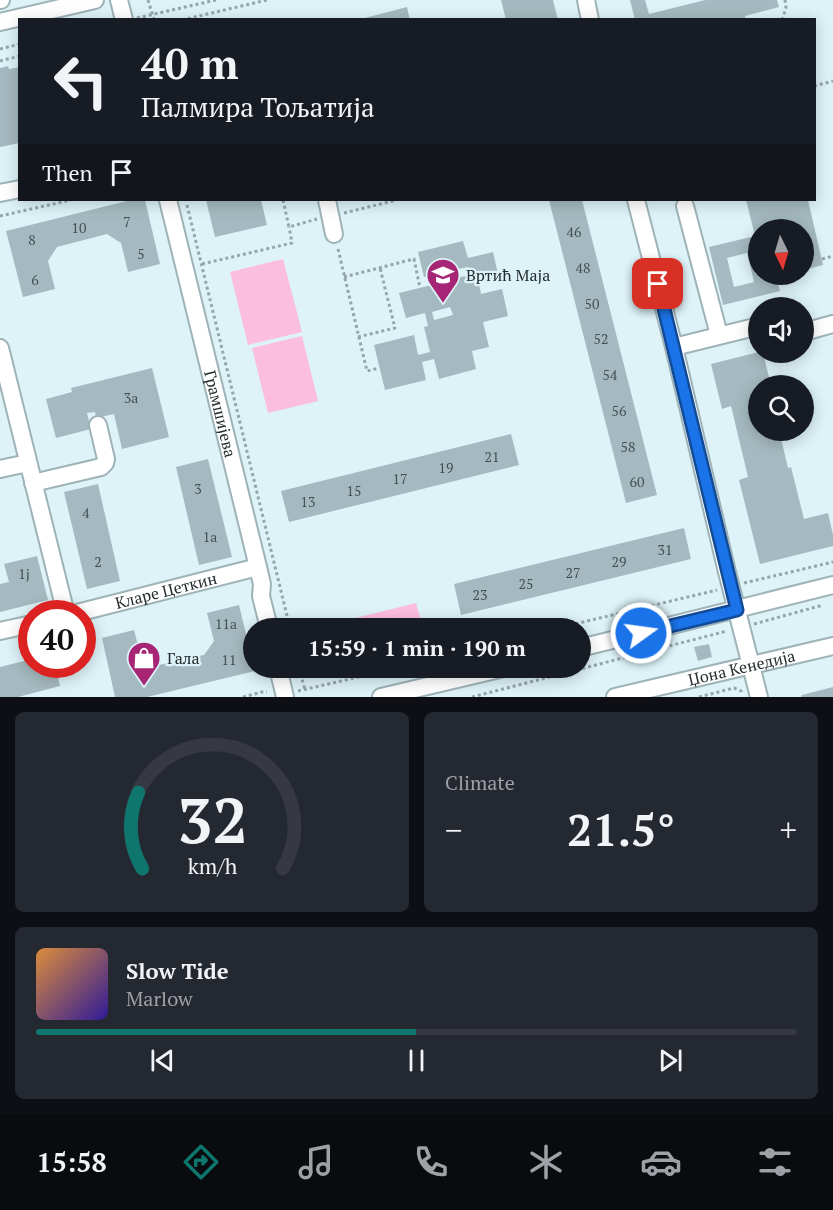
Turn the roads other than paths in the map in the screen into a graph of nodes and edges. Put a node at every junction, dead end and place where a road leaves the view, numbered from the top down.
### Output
1 (95, 0) edge
2 (119, 0) edge
3 (586, 0) edge
4 (124, 18) edge
5 (590, 18) edge
6 (0, 22) edge
7 (18, 189) edge
8 (0, 193) edge
9 (168, 201) edge
10 (636, 201) edge
11 (685, 206) dead end
12 (328, 208) edge
13 (334, 234) road end
14 (833, 324) edge
15 (748, 328) edge
16 (814, 329) edge
17 (719, 335) junction
18 (674, 346) junction
19 (0, 348) edge
20 (98, 425) dead end
21 (28, 463) junction
22 (0, 469) edge
23 (33, 483) junction
24 (258, 567) junction
25 (833, 585) edge
26 (62, 600) edge
27 (96, 608) edge
28 (737, 610) junction
29 (266, 618) edge
30 (18, 627) edge
31 (0, 631) edge
32 (591, 645) edge
33 (833, 646) edge
34 (750, 665) junction
35 (280, 678) edge
36 (462, 678) edge
37 (284, 695) edge
38 (381, 697) edge
39 (615, 697) edge
40 (759, 697) edge

1 - 6 street
2 - 4 street
3 - 5 street
7 - 8 street
9 - 24 street, Грамшијева
10 - 18 street
11 - 17 street
12 - 13 street
14 - 16 street
15 - 17 street
17 - 18 street
18 - 28 street
19 - 21 street
20 - 23 street
21 - 22 street
21 - 23 street
23 - 26 street
24 - 27 street, Кларе Цеткин
24 - 29 street, Грамшијева
25 - 28 street
28 - 32 street
28 - 34 street
30 - 31 street
33 - 34 street, Џона Кенедија
34 - 39 street, Џона Кенедија
34 - 40 street
35 - 37 street
36 - 38 street

